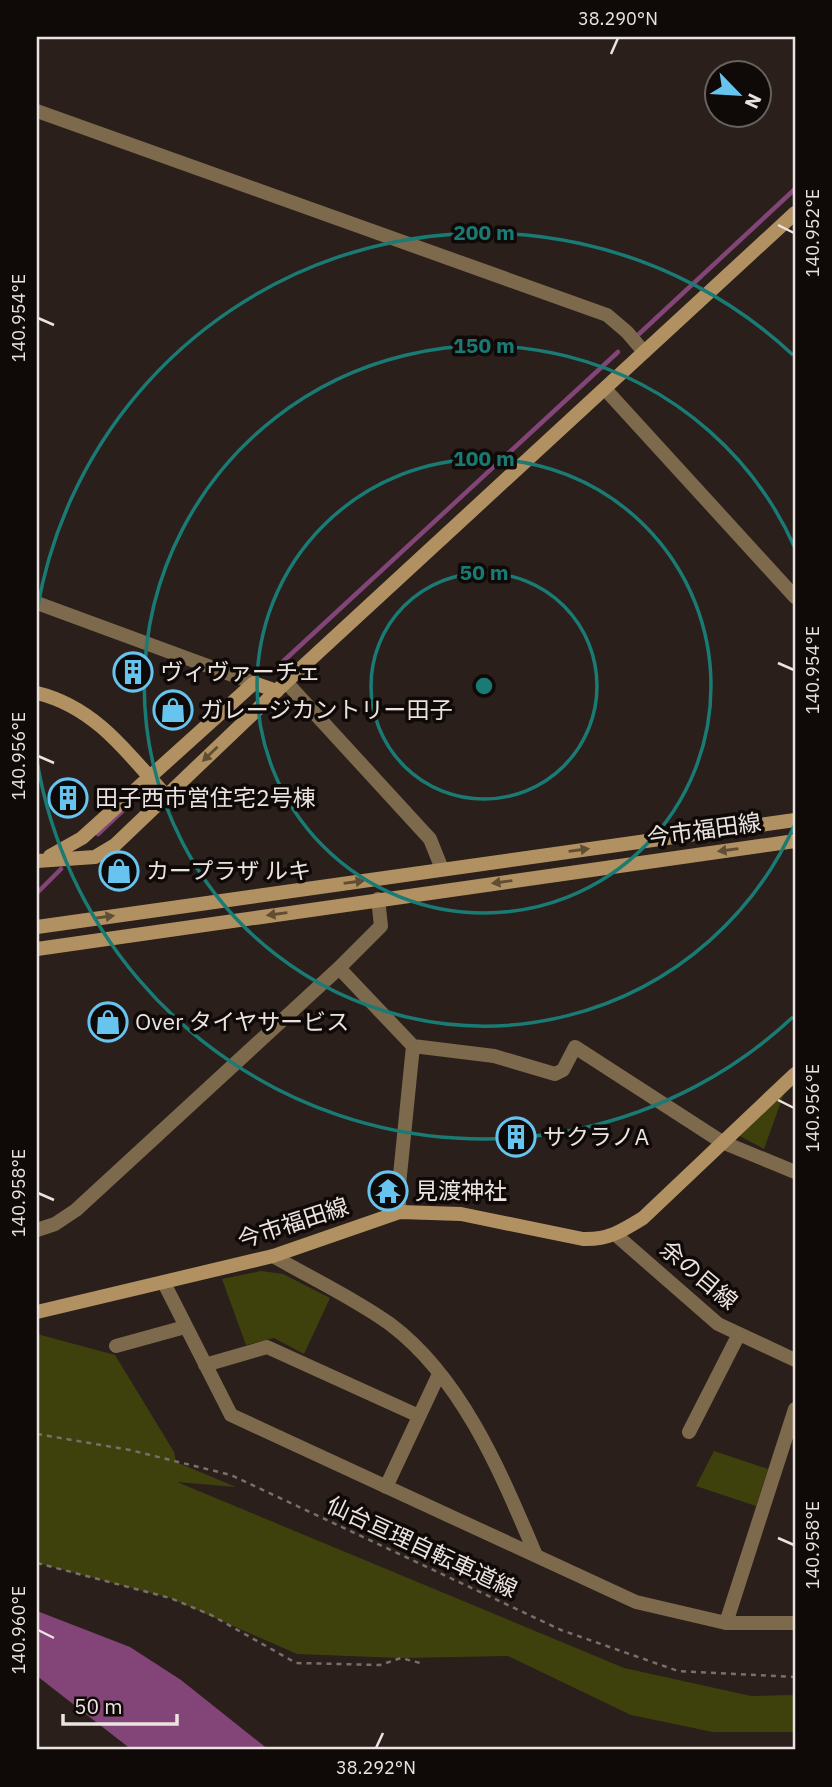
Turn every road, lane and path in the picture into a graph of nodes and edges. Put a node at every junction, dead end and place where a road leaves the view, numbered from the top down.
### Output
1 (37, 111) edge
2 (795, 213) edge
3 (644, 352) junction
4 (605, 389) junction
5 (795, 597) edge
6 (37, 603) edge
7 (254, 683) junction
8 (281, 686) junction
9 (37, 693) edge
10 (148, 776) junction
11 (166, 796) junction
12 (795, 820) edge
13 (795, 841) edge
14 (42, 860) edge
15 (443, 869) junction
16 (378, 899) junction
17 (37, 927) edge
18 (37, 949) edge
19 (340, 968) junction
20 (413, 1046) junction
21 (795, 1074) edge
22 (722, 1142) junction
23 (795, 1172) edge
24 (400, 1212) junction
25 (37, 1230) edge
26 (616, 1235) junction
27 (273, 1256) junction
28 (164, 1283) junction
29 (37, 1312) edge
30 (185, 1327) junction
31 (738, 1336) junction
32 (116, 1346) dead end
33 (795, 1360) edge
34 (205, 1365) junction
35 (439, 1374) junction
36 (795, 1409) edge
37 (419, 1416) junction
38 (688, 1432) dead end
39 (37, 1433) edge
40 (780, 1455) junction
41 (795, 1459) edge
42 (386, 1487) junction
43 (535, 1553) junction
44 (37, 1563) edge
45 (726, 1623) junction
46 (795, 1623) edge
47 (419, 1663) dead end
48 (795, 1677) edge

1 - 3 street
2 - 3 main road
3 - 4 main road
4 - 5 street
4 - 8 main road
6 - 7 street
7 - 8 main road
7 - 10 main road
8 -> 11 main road
8 - 15 street
9 - 10 main road
10 - 11 main road
10 - 14 main road
11 - 14 main road
15 -> 12 main road, 今市福田線
13 -> 16 main road, 今市福田線
17 -> 15 main road, 今市福田線
16 -> 18 main road, 今市福田線
16 - 19 street
19 - 20 street
19 - 25 street
20 - 22 street
20 - 24 street
21 - 22 main road, 今市福田線
22 - 23 street
22 - 26 main road, 今市福田線
24 - 26 main road, 今市福田線
24 - 27 main road, 今市福田線
26 - 31 street, 余の目線
27 - 28 main road, 今市福田線
27 - 35 street
28 - 29 main road, 今市福田線
28 - 30 street
30 - 32 street
30 - 34 street
31 - 33 street, 余の目線
31 - 38 street
34 - 37 street
34 - 42 street
35 - 37 street
35 - 43 street
36 - 40 street
37 - 42 street
39 - 48 path, 仙台亘理自転車道線
40 - 41 street
40 - 45 street
42 - 43 street
43 - 45 street
44 - 47 path
45 - 46 street

